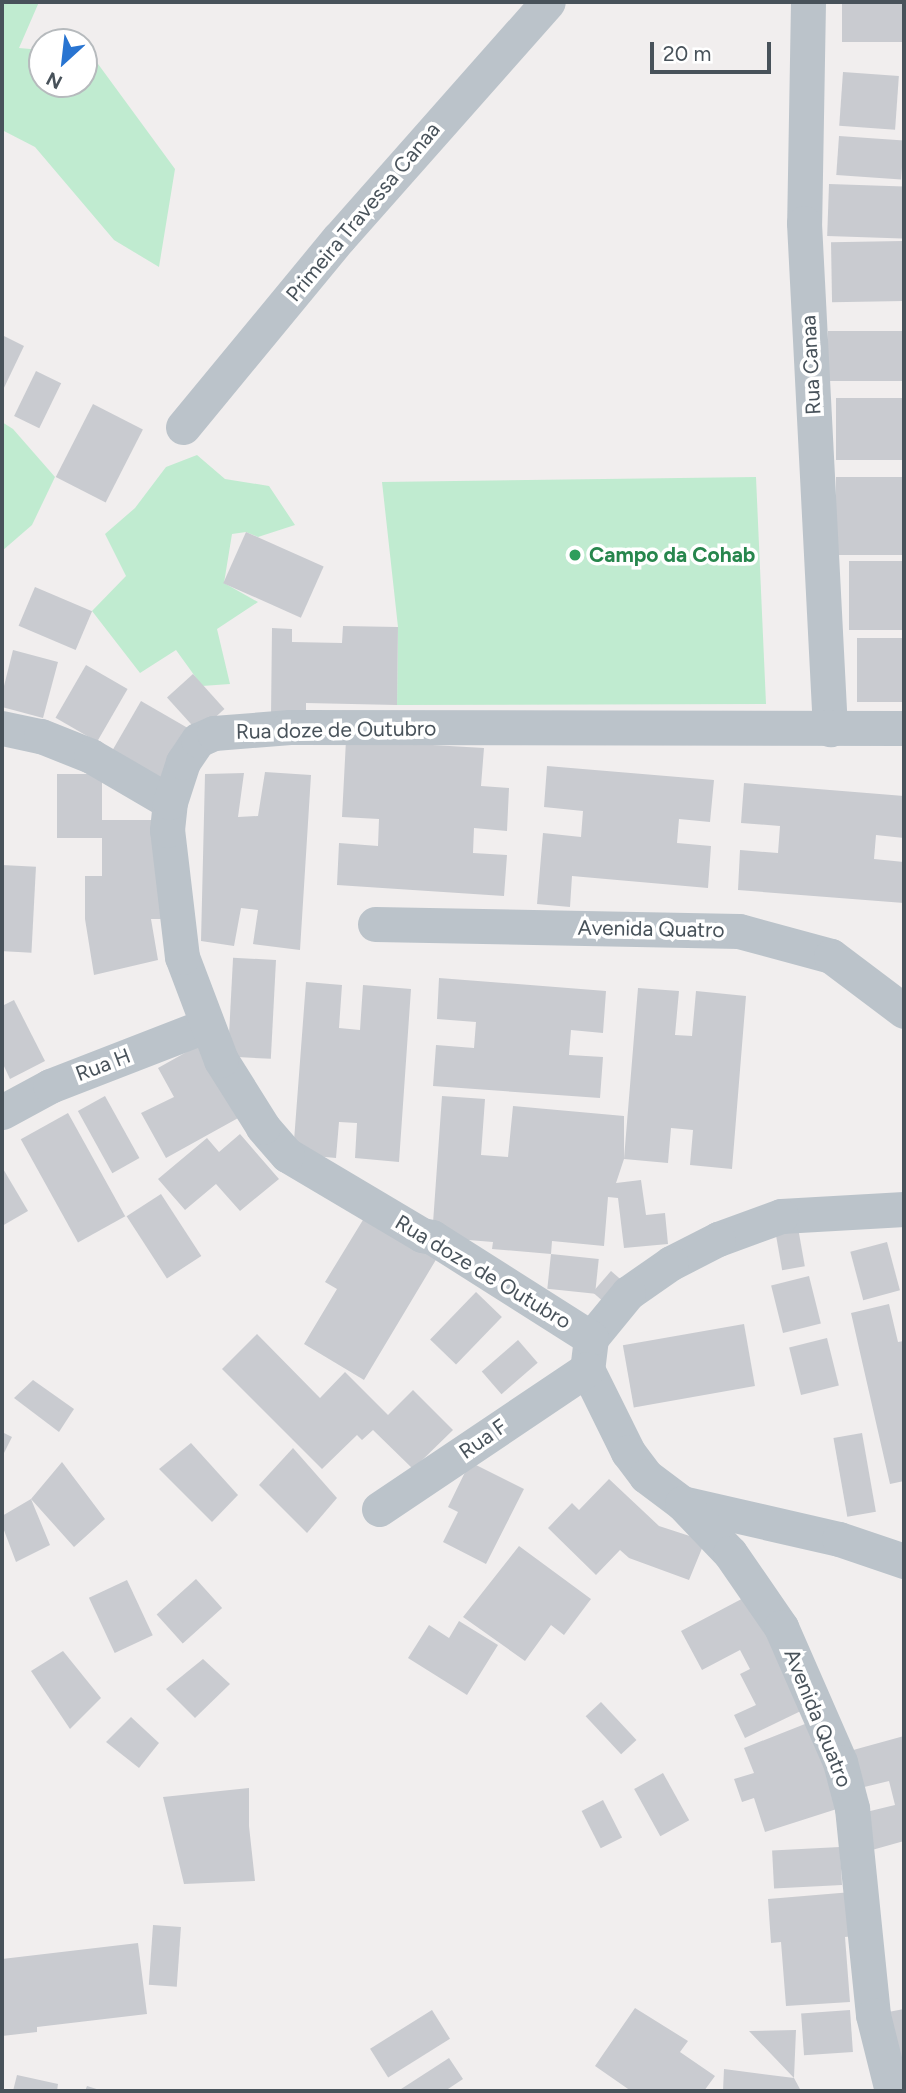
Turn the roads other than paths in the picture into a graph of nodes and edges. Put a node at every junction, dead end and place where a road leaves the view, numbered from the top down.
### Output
1 (548, 2) edge
2 (808, 2) edge
3 (183, 427) dead end
4 (2, 728) edge
5 (904, 728) edge
6 (830, 729) junction
7 (170, 802) junction
8 (375, 924) dead end
9 (904, 1011) edge
10 (207, 1025) junction
11 (2, 1112) edge
12 (904, 1209) edge
13 (589, 1353) junction
14 (682, 1503) junction
15 (379, 1509) dead end
16 (904, 1561) edge
17 (892, 2091) edge

1 - 3 street, Primeira Travessa Canaa
2 - 6 street, Rua Canaa
4 - 7 street
5 - 6 street, Rua doze de Outubro
6 - 7 street, Rua doze de Outubro
7 - 10 street, Rua doze de Outubro
8 - 9 street, Avenida Quatro
10 - 11 street, Rua H
10 - 13 street, Rua doze de Outubro
12 - 13 street
13 - 14 street, Avenida Quatro
13 - 15 street, Rua F
14 - 16 street, Avenida Quatro
14 - 17 street, Avenida Quatro

